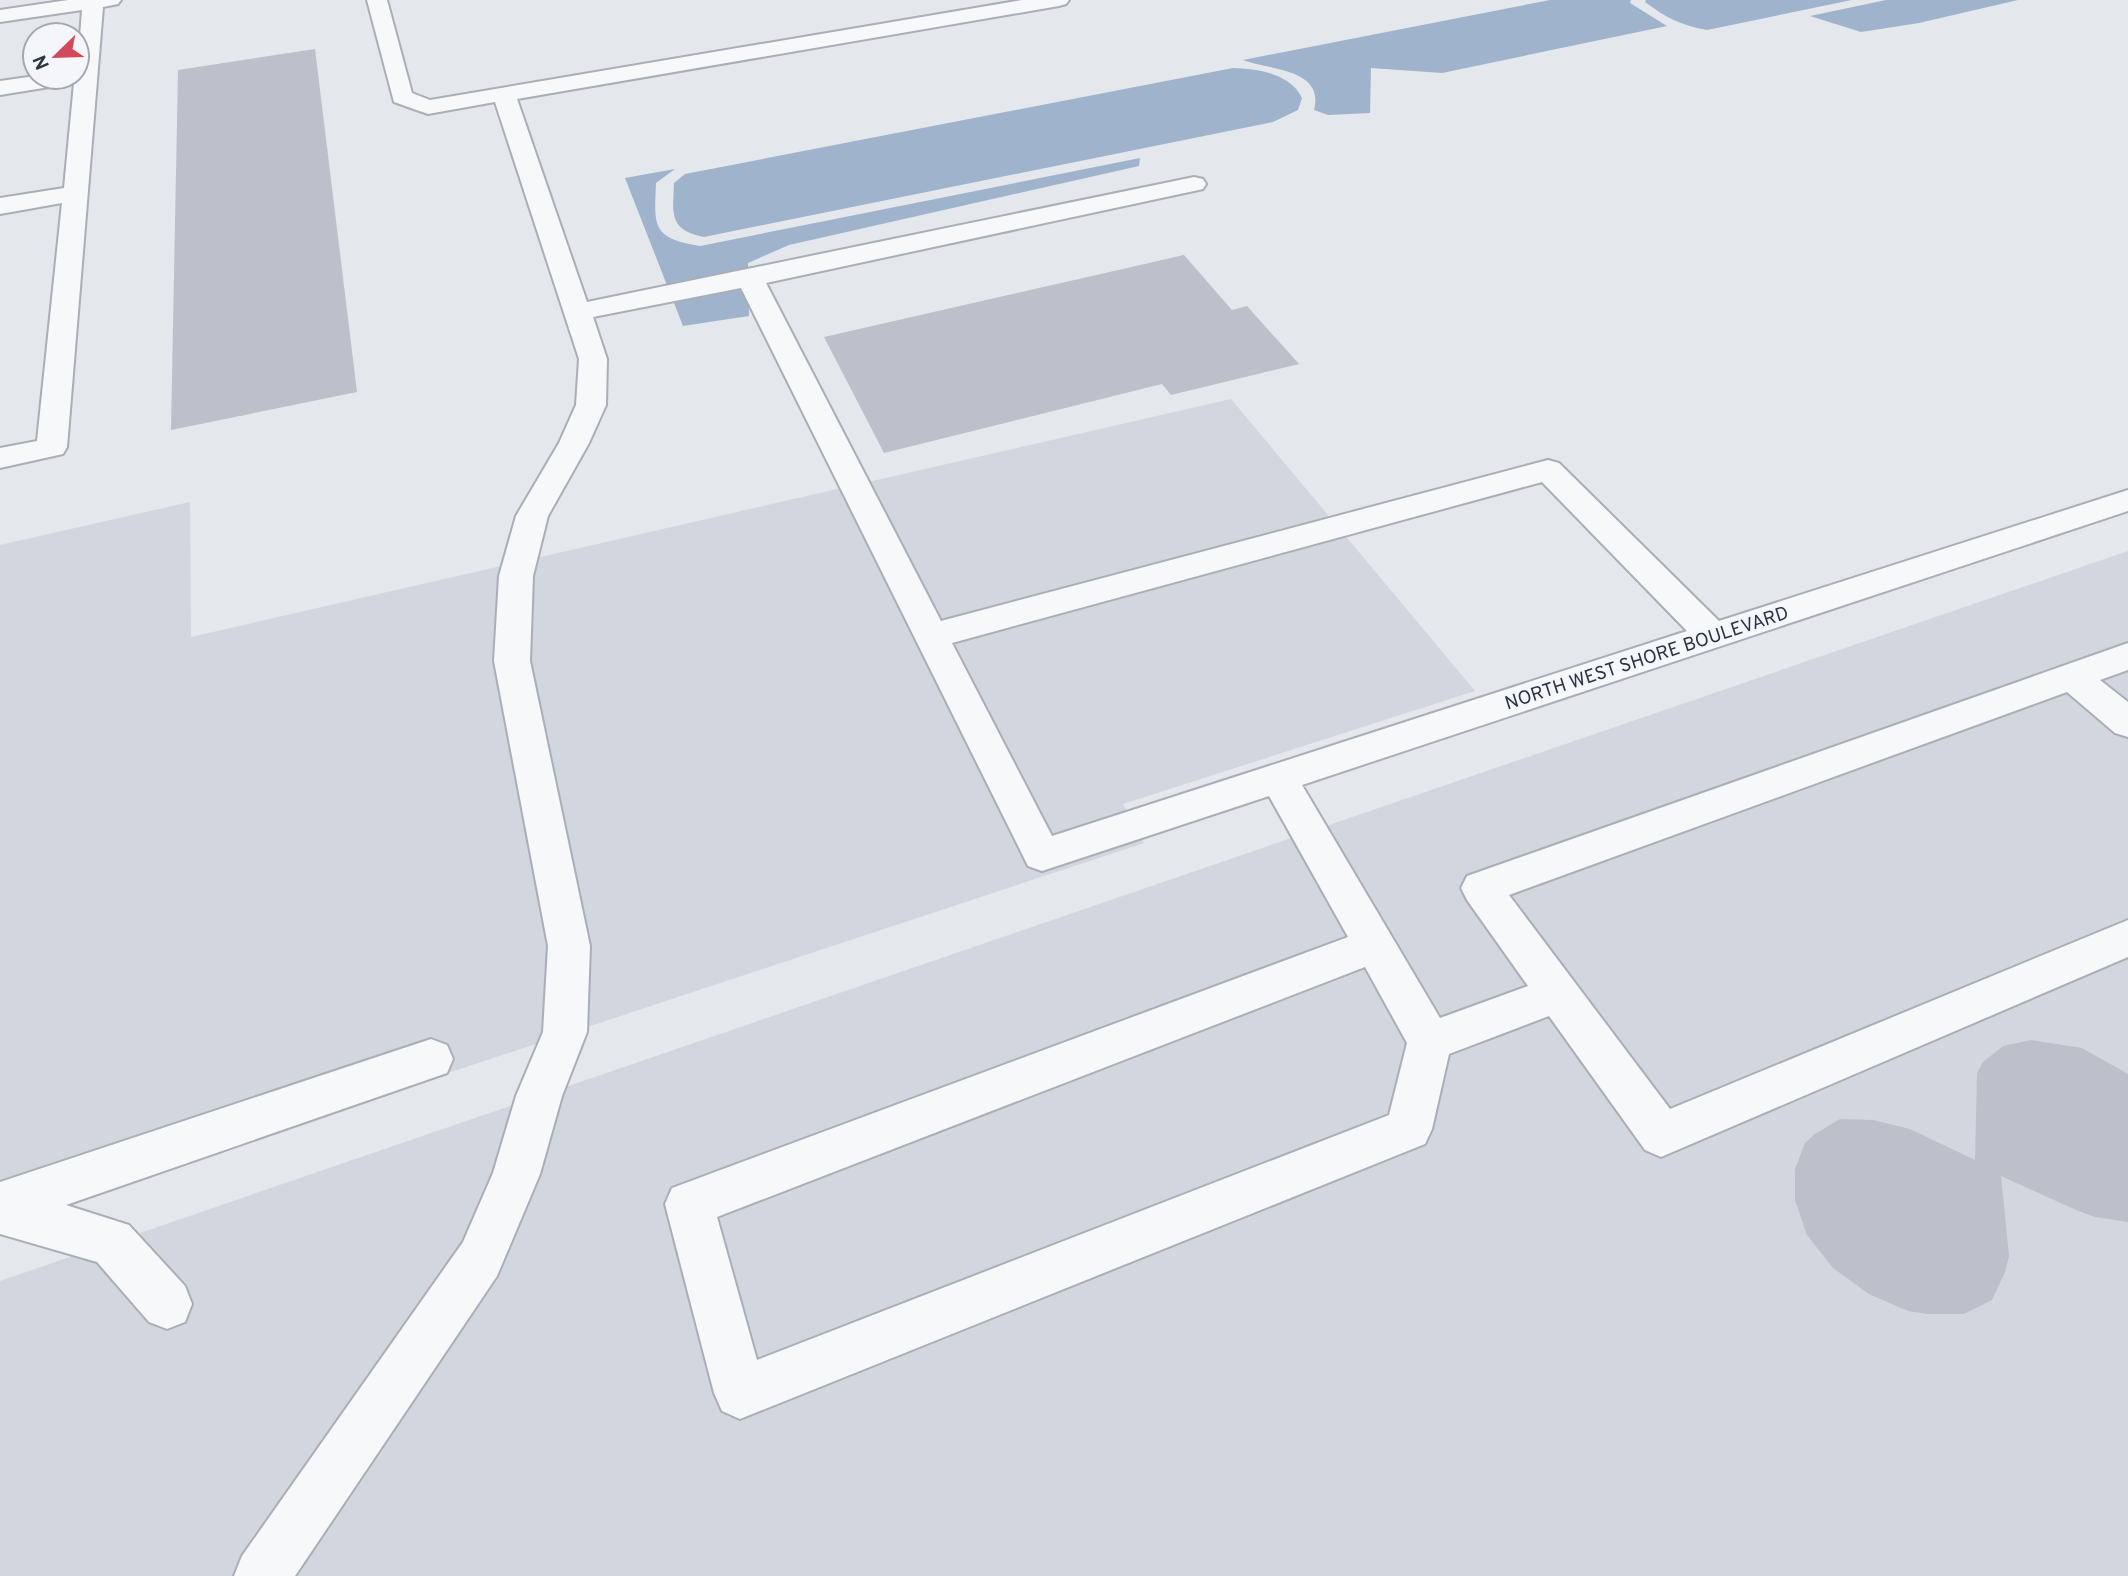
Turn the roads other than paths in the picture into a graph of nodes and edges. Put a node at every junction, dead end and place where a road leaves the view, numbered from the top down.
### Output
1 (377, 0) edge
2 (1059, 0) edge
3 (102, 1) edge
4 (0, 16) edge
5 (91, 35) edge
6 (21, 85) edge
7 (0, 88) edge
8 (78, 91) edge
9 (504, 95) junction
10 (1194, 184) dead end
11 (76, 193) junction
12 (0, 206) edge
13 (750, 278) junction
14 (577, 312) junction
15 (0, 458) edge
16 (2128, 500) edge
17 (932, 636) junction
18 (1714, 637) junction
19 (2128, 656) edge
20 (2072, 676) junction
21 (2128, 723) edge
22 (1279, 779) junction
23 (2128, 938) edge
24 (1375, 945) junction
25 (1557, 994) junction
26 (1430, 1041) junction
27 (431, 1059) dead end
28 (0, 1205) edge
29 (0, 1211) edge
30 (167, 1304) dead end
31 (262, 1576) edge

1 - 9 street
2 - 9 street
3 - 4 street
3 - 5 street
6 - 7 street
8 - 11 street
9 - 14 street
10 - 13 street
11 - 12 street
11 - 15 street
13 - 14 street
13 - 17 street
14 - 31 street
16 - 18 street, NORTH WEST SHORE BOULEVARD
17 - 18 street
17 - 22 street, NORTH WEST SHORE BOULEVARD
18 - 22 street, NORTH WEST SHORE BOULEVARD
19 - 20 street
20 - 21 street
20 - 25 street
22 - 24 street
23 - 25 street
24 - 26 street
24 - 26 street
25 - 26 street
27 - 28 street
29 - 30 street

